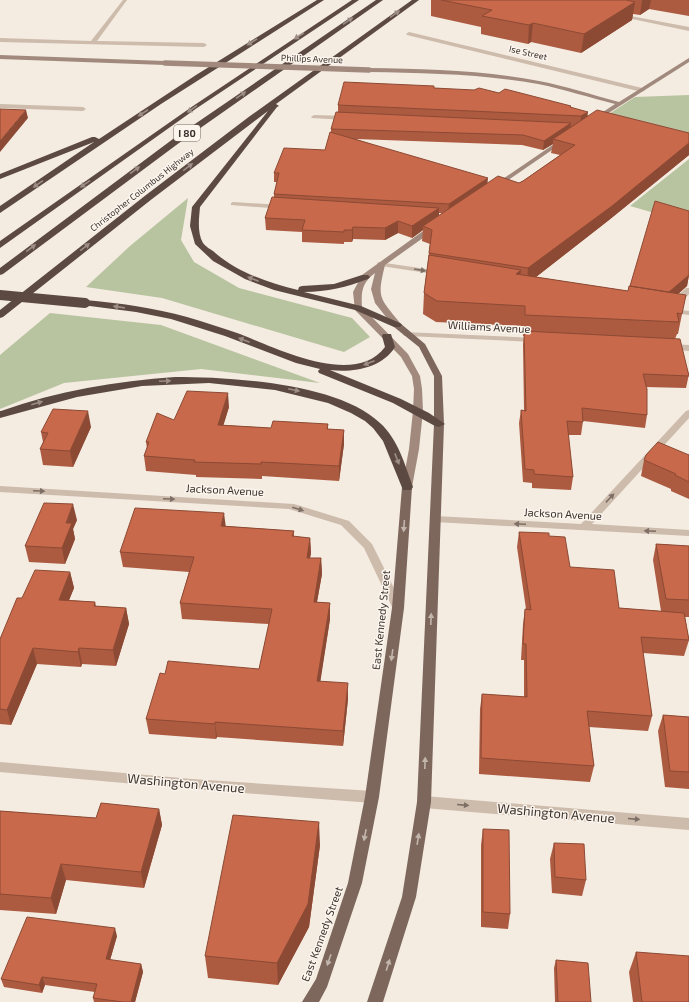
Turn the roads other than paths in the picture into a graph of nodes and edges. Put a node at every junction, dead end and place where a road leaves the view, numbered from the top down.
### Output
1 (125, 0) edge
2 (321, 0) edge
3 (356, 0) edge
4 (380, 0) edge
5 (416, 0) edge
6 (612, 13) edge
7 (689, 29) edge
8 (409, 34) dead end
9 (0, 40) edge
10 (93, 42) junction
11 (204, 45) dead end
12 (0, 57) edge
13 (689, 60) edge
14 (642, 90) junction
15 (284, 94) junction
16 (620, 104) junction
17 (0, 106) edge
18 (83, 109) dead end
19 (314, 117) dead end
20 (353, 119) edge
21 (587, 125) edge
22 (116, 131) junction
23 (567, 138) edge
24 (0, 176) edge
25 (489, 190) edge
26 (233, 204) dead end
27 (288, 207) edge
28 (0, 210) edge
29 (438, 225) edge
30 (0, 245) edge
31 (381, 264) junction
32 (0, 272) edge
33 (451, 275) edge
34 (365, 277) junction
35 (277, 288) junction
36 (689, 290) edge
37 (0, 295) edge
38 (358, 308) junction
39 (689, 313) edge
40 (0, 315) edge
41 (397, 325) junction
42 (407, 334) junction
43 (387, 336) junction
44 (540, 341) edge
45 (658, 347) edge
46 (689, 348) edge
47 (286, 356) junction
48 (418, 411) junction
49 (689, 413) edge
50 (0, 415) edge
51 (439, 424) junction
52 (407, 487) junction
53 (0, 489) edge
54 (435, 519) junction
55 (584, 527) junction
56 (689, 533) edge
57 (398, 608) junction
58 (0, 767) edge
59 (372, 797) junction
60 (424, 802) junction
61 (689, 824) edge
62 (310, 1002) edge
63 (376, 1002) edge

1 - 10 street
2 -> 22 highway
3 -> 30 highway, I 80
32 -> 4 highway, Christopher Columbus Highway / I 80
15 -> 5 highway, Christopher Columbus Highway / I 80
6 - 7 street
8 - 14 street, Ise Street
9 - 10 street
10 - 11 street
12 - 16 street, Phillips Avenue, bridge
13 - 14 street
14 - 16 street
35 -> 15 highway
40 -> 15 highway, Christopher Columbus Highway / I 80
16 - 21 street
17 - 18 street
19 - 20 street
22 - 24 highway
22 -> 28 highway
23 - 25 street
26 - 27 street
29 - 31 street
31 -> 33 street
31 - 34 street
31 - 41 street
34 - 35 highway
34 - 38 street
35 - 38 highway
36 - 39 street
47 -> 37 highway, bridge
38 - 41 highway
38 - 43 street, East Kennedy Street
41 - 42 main road
42 - 44 street, Williams Avenue
42 - 51 main road
43 -> 47 highway
43 - 48 street, East Kennedy Street
45 - 46 street
47 - 48 highway
48 - 51 highway
48 - 52 street, East Kennedy Street
55 -> 49 street
50 -> 52 highway
51 - 54 main road
52 -> 57 main road, East Kennedy Street
53 -> 57 street, Jackson Avenue
55 -> 54 street, Jackson Avenue
60 -> 54 main road
56 -> 55 street, Jackson Avenue
57 -> 59 main road, East Kennedy Street
58 - 59 street, Washington Avenue
59 -> 62 main road, East Kennedy Street
60 -> 61 street, Washington Avenue
63 -> 60 main road

